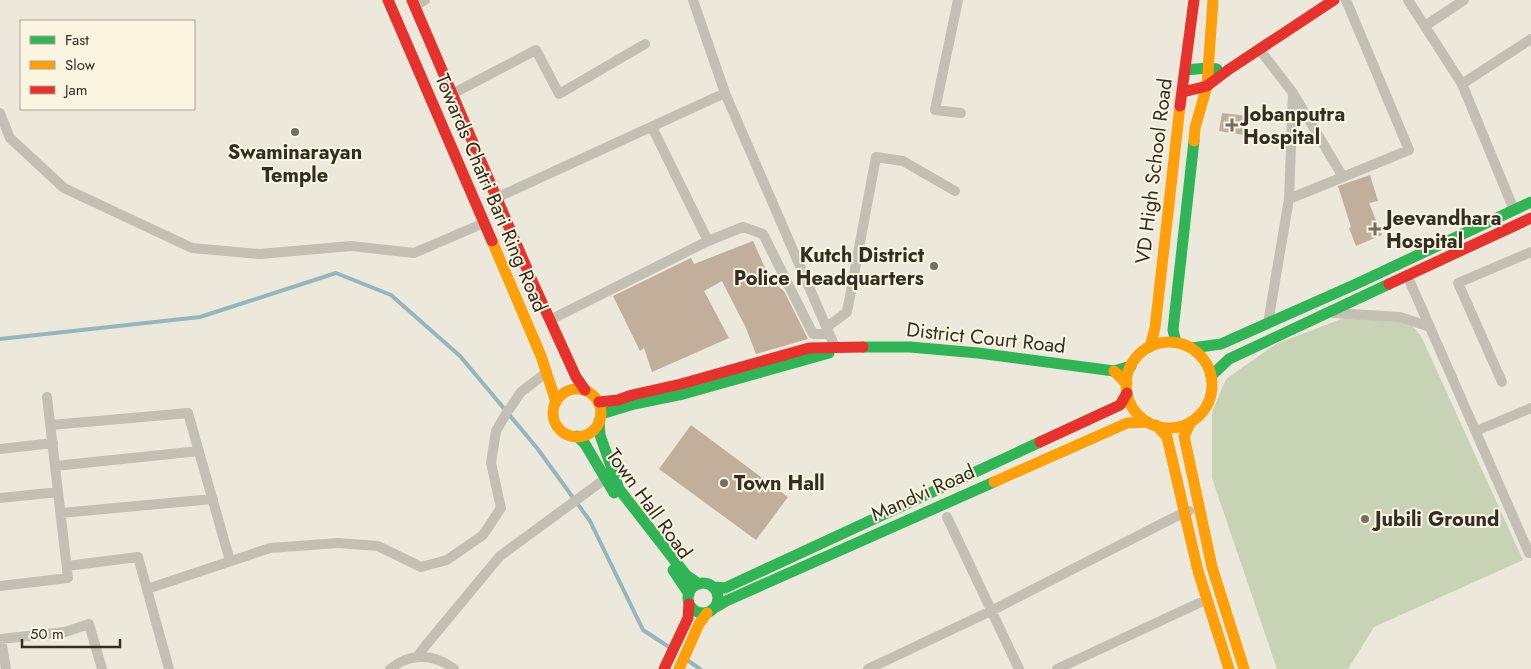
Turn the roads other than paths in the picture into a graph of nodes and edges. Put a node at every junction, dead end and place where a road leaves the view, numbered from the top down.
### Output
1 (388, 0) edge
2 (425, 0) edge
3 (693, 0) edge
4 (958, 0) edge
5 (1194, 0) edge
6 (1213, 0) edge
7 (1316, 0) edge
8 (1334, 0) edge
9 (1346, 0) edge
10 (1408, 0) edge
11 (1464, 0) edge
12 (413, 3) edge
13 (1314, 13) junction
14 (1425, 26) junction
15 (1530, 42) edge
16 (645, 44) dead end
17 (1260, 50) junction
18 (1208, 68) junction
19 (1185, 70) junction
20 (1228, 70) junction
21 (1462, 84) junction
22 (1207, 86) junction
23 (1183, 92) junction
24 (725, 93) junction
25 (1293, 93) junction
26 (452, 94) junction
27 (0, 113) edge
28 (961, 114) dead end
29 (652, 126) junction
30 (1343, 177) junction
31 (955, 191) dead end
32 (496, 198) junction
33 (1289, 199) junction
34 (1531, 202) edge
35 (1514, 210) junction
36 (1531, 218) edge
37 (484, 224) junction
38 (708, 241) junction
39 (1531, 252) edge
40 (1407, 275) junction
41 (1327, 313) junction
42 (550, 320) junction
43 (1268, 323) junction
44 (1430, 327) junction
45 (828, 330) junction
46 (1176, 342) junction
47 (854, 346) junction
48 (835, 347) junction
49 (1150, 347) junction
50 (1192, 348) junction
51 (1131, 366) junction
52 (547, 372) junction
53 (1114, 372) junction
54 (1211, 376) junction
55 (1502, 382) dead end
56 (1127, 388) junction
57 (584, 390) junction
58 (47, 397) dead end
59 (556, 402) junction
60 (599, 402) junction
61 (1531, 408) edge
62 (600, 418) junction
63 (1191, 422) junction
64 (1152, 423) junction
65 (51, 425) junction
66 (1476, 431) junction
67 (577, 436) junction
68 (53, 443) junction
69 (0, 448) edge
70 (199, 450) junction
71 (55, 466) junction
72 (605, 479) junction
73 (58, 492) junction
74 (0, 498) edge
75 (213, 499) junction
76 (1199, 507) junction
77 (1184, 512) junction
78 (60, 513) junction
79 (946, 517) dead end
80 (1531, 552) edge
81 (230, 561) junction
82 (67, 566) junction
83 (699, 584) junction
84 (0, 586) edge
85 (714, 587) junction
86 (147, 589) junction
87 (689, 599) junction
88 (1199, 603) dead end
89 (712, 610) junction
90 (991, 611) junction
91 (0, 639) edge
92 (418, 657) junction
93 (6, 669) edge
94 (102, 669) edge
95 (169, 669) edge
96 (390, 669) edge
97 (454, 669) edge
98 (664, 669) edge
99 (679, 669) edge
100 (868, 669) edge
101 (1019, 669) edge
102 (1057, 669) edge
103 (1229, 669) edge
104 (1244, 669) edge

1 - 37 main road, Towards Chatri Bari Ring Road
2 - 12 street
3 - 24 street
4 - 28 street
5 - 19 main road, VD High School Road
6 - 18 main road, VD High School Road
7 - 13 street
8 - 13 main road
9 - 30 street
10 - 14 street
11 - 14 street
12 - 26 main road
13 - 17 main road
14 - 21 street
15 - 21 street
16 - 26 street
17 - 20 main road
17 - 25 street
18 - 19 main road
18 - 20 main road
18 - 22 main road, VD High School Road
19 - 23 main road, VD High School Road
20 - 22 main road
21 - 35 street
22 - 23 main road
22 - 46 main road, VD High School Road
23 - 49 main road, VD High School Road
24 - 29 street
24 - 45 street
25 - 30 street
25 - 33 street
26 - 32 main road
27 - 37 street
29 - 32 street
29 - 38 street
30 - 33 street
31 - 45 street
32 - 42 main road
33 - 43 street
34 - 35 main road
35 - 43 main road
36 - 40 main road
37 - 52 main road, Towards Chatri Bari Ring Road
38 - 42 street
38 - 45 street
39 - 55 street
40 - 41 main road
40 - 44 street
41 - 44 street
41 - 54 main road
42 - 57 main road
43 - 50 main road
44 - 66 street
45 - 48 street
46 - 49 main road
46 - 50 main road
47 - 48 main road, District Court Road
47 - 53 main road, District Court Road
47 - 62 main road, District Court Road
48 - 60 main road, District Court Road
49 - 51 main road
50 - 54 main road
51 - 53 main road
51 - 56 main road
52 - 59 main road, Towards Chatri Bari Ring Road
52 - 81 street
53 - 56 main road
54 - 63 main road
56 - 64 main road
56 - 85 main road, Mandvi Road
57 - 59 main road
57 - 60 main road
58 - 65 street
59 - 67 main road
60 - 62 main road
61 - 66 street
62 - 67 main road
62 - 83 main road, Town Hall Road
63 - 64 main road
63 - 76 main road
64 - 77 main road
64 - 89 main road, Mandvi Road
65 - 68 street
65 - 70 street
66 - 80 street
67 - 72 main road, Town Hall Road
68 - 69 street
68 - 71 street
70 - 71 street
70 - 75 street
71 - 73 street
72 - 87 main road, Town Hall Road
72 - 92 street
73 - 74 street
73 - 78 street
75 - 78 street
75 - 81 street
76 - 77 street
76 - 104 main road
77 - 90 street
77 - 103 main road
78 - 82 street
79 - 90 street
81 - 86 street
82 - 84 street
82 - 86 street
83 - 85 main road
83 - 87 main road
85 - 89 main road
86 - 95 street
87 - 89 main road
87 - 98 main road
88 - 102 street
89 - 99 main road
90 - 100 street
90 - 101 street
91 - 93 street
91 - 94 street
92 - 96 street
92 - 97 street

